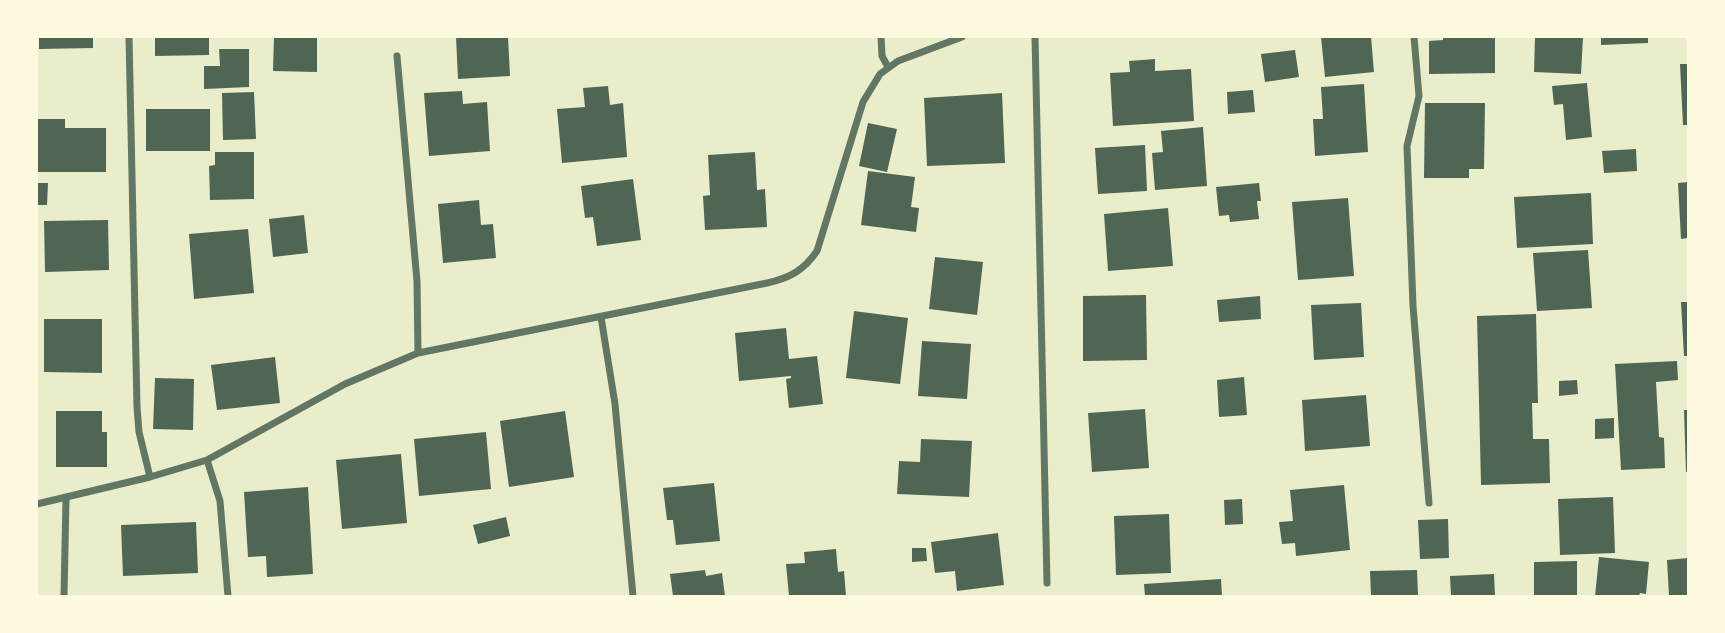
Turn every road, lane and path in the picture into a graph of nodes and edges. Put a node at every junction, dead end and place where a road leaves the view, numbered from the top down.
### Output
1 (129, 37) edge
2 (881, 37) edge
3 (962, 37) edge
4 (1035, 37) edge
5 (1414, 37) edge
6 (397, 56) dead end
7 (888, 67) junction
8 (601, 317) junction
9 (418, 353) junction
10 (207, 460) junction
11 (150, 477) junction
12 (66, 498) junction
13 (1429, 503) dead end
14 (37, 504) edge
15 (1047, 583) dead end
16 (64, 596) edge
17 (228, 596) edge
18 (632, 596) edge

1 - 11 street
2 - 7 street
3 - 7 street
4 - 15 street
5 - 13 street
6 - 9 street
7 - 8 street
8 - 9 street
8 - 18 street
9 - 10 street
10 - 11 street
10 - 17 street
11 - 12 street
12 - 14 street
12 - 16 street

